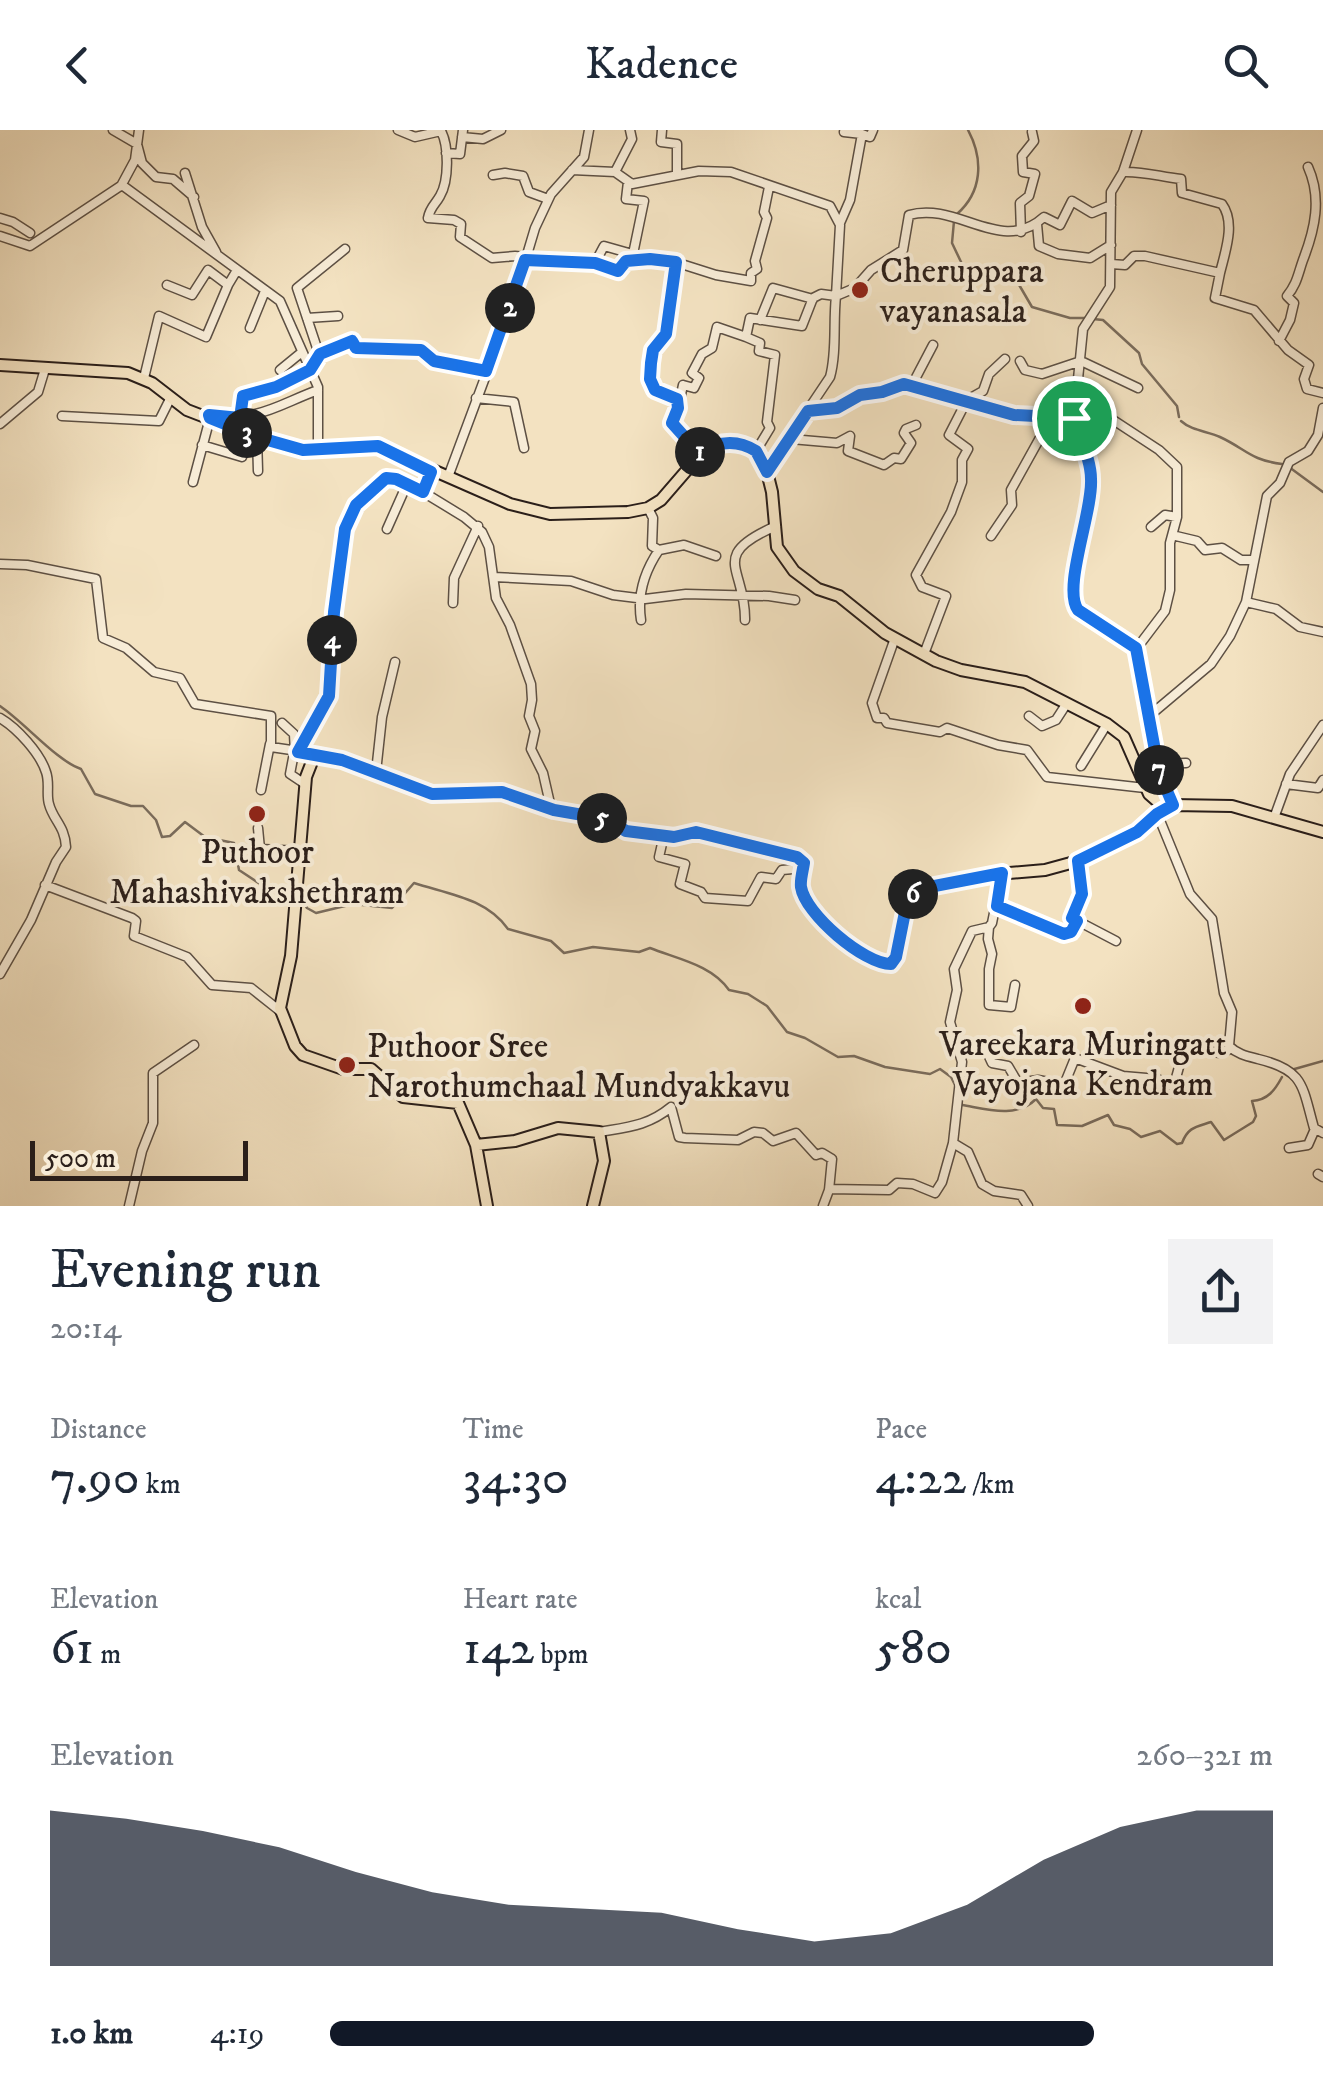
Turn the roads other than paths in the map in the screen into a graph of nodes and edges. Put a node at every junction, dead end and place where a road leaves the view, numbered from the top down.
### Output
1 (113, 130) edge
2 (139, 130) edge
3 (398, 130) edge
4 (500, 130) edge
5 (589, 130) edge
6 (630, 130) edge
7 (662, 130) edge
8 (681, 130) edge
9 (874, 130) edge
10 (1043, 130) edge
11 (1137, 130) edge
12 (1030, 131) edge
13 (844, 132) edge
14 (463, 133) edge
15 (862, 134) junction
16 (137, 144) junction
17 (677, 144) junction
18 (446, 153) junction
19 (1308, 167) dead end
20 (572, 170) junction
21 (185, 172) dead end
22 (615, 172) junction
23 (1123, 172) junction
24 (677, 174) junction
25 (493, 175) dead end
26 (628, 182) junction
27 (121, 186) junction
28 (769, 187) junction
29 (194, 196) junction
30 (548, 199) junction
31 (1111, 205) junction
32 (0, 218) edge
33 (840, 223) junction
34 (1037, 224) junction
35 (1021, 232) junction
36 (30, 233) dead end
37 (0, 236) edge
38 (1111, 245) junction
39 (345, 249) dead end
40 (633, 254) junction
41 (219, 256) junction
42 (650, 259) junction
43 (525, 260) junction
44 (676, 262) junction
45 (595, 263) junction
46 (1111, 264) junction
47 (237, 270) junction
48 (1220, 273) junction
49 (228, 284) junction
50 (168, 285) dead end
51 (266, 290) junction
52 (836, 296) junction
53 (813, 299) junction
54 (338, 316) dead end
55 (307, 318) junction
56 (760, 320) junction
57 (250, 328) dead end
58 (746, 338) junction
59 (1279, 341) junction
60 (934, 344) dead end
61 (302, 352) junction
62 (320, 354) junction
63 (1006, 359) dead end
64 (1020, 361) dead end
65 (1081, 361) junction
66 (0, 365) edge
67 (45, 368) junction
68 (280, 370) dead end
69 (310, 370) junction
70 (486, 371) junction
71 (144, 378) junction
72 (912, 385) junction
73 (1138, 388) dead end
74 (318, 390) junction
75 (1323, 393) edge
76 (476, 398) junction
77 (170, 399) junction
78 (968, 400) junction
79 (678, 408) junction
80 (1323, 408) edge
81 (808, 411) junction
82 (1075, 414) junction
83 (62, 416) dead end
84 (1040, 416) junction
85 (209, 418) junction
86 (240, 418) junction
87 (0, 424) edge
88 (916, 425) dead end
89 (257, 437) junction
90 (791, 440) junction
91 (202, 445) junction
92 (524, 448) dead end
93 (318, 449) junction
94 (756, 451) junction
95 (699, 453) junction
96 (242, 457) dead end
97 (258, 471) dead end
98 (431, 472) junction
99 (767, 472) junction
100 (448, 477) junction
101 (194, 482) dead end
102 (407, 484) junction
103 (423, 492) junction
104 (648, 508) junction
105 (1177, 516) junction
106 (478, 526) junction
107 (776, 526) junction
108 (1152, 527) dead end
109 (387, 529) dead end
110 (991, 536) dead end
111 (1176, 536) dead end
112 (659, 550) junction
113 (716, 556) dead end
114 (1253, 560) junction
115 (0, 564) edge
116 (494, 577) junction
117 (745, 596) junction
118 (638, 598) junction
119 (795, 600) dead end
120 (1246, 602) junction
121 (453, 603) dead end
122 (641, 620) dead end
123 (745, 620) dead end
124 (1323, 632) edge
125 (895, 638) junction
126 (1136, 648) junction
127 (924, 654) junction
128 (394, 662) dead end
129 (1067, 703) junction
130 (1029, 716) dead end
131 (0, 718) edge
132 (1148, 719) junction
133 (282, 723) dead end
134 (1107, 724) junction
135 (1323, 725) edge
136 (270, 744) junction
137 (295, 752) junction
138 (314, 754) junction
139 (1186, 763) dead end
140 (1158, 764) junction
141 (1080, 766) dead end
142 (376, 772) junction
143 (1323, 780) edge
144 (306, 784) junction
145 (1286, 784) junction
146 (1145, 788) junction
147 (261, 790) dead end
148 (550, 808) junction
149 (1165, 809) junction
150 (1274, 818) junction
151 (258, 828) dead end
152 (1323, 832) edge
153 (664, 834) junction
154 (300, 851) junction
155 (1078, 861) junction
156 (804, 868) junction
157 (1002, 873) junction
158 (46, 884) junction
159 (997, 906) junction
160 (1077, 921) junction
161 (989, 928) junction
162 (1116, 941) dead end
163 (0, 974) edge
164 (1015, 985) dead end
165 (280, 1012) junction
166 (194, 1046) dead end
167 (1230, 1048) junction
168 (961, 1050) junction
169 (1319, 1131) edge
170 (599, 1132) junction
171 (953, 1143) junction
172 (476, 1145) junction
173 (1289, 1148) dead end
174 (829, 1189) junction
175 (130, 1206) edge
176 (488, 1206) edge
177 (593, 1206) edge
178 (824, 1206) edge
179 (1028, 1206) edge

1 - 16 street
2 - 16 street
3 - 18 street
4 - 14 street
5 - 20 street
6 - 22 street
7 - 17 street
8 - 17 street
9 - 15 street
10 - 12 street
11 - 23 street
12 - 35 street
13 - 15 street
14 - 18 street
15 - 33 street
16 - 27 street
16 - 29 street
17 - 24 street
18 - 43 street
19 - 59 street
20 - 22 street
20 - 30 street
21 - 29 street
22 - 26 street
23 - 31 street
23 - 48 street
24 - 26 street
24 - 28 street
25 - 30 street
26 - 40 street
27 - 37 street
27 - 41 street
28 - 33 street
28 - 44 street
29 - 41 street
30 - 43 street
31 - 34 street
31 - 38 street
32 - 36 street
33 - 52 street
34 - 35 street
34 - 38 street
35 - 52 street
38 - 46 street
39 - 55 street
40 - 42 street
40 - 45 street
41 - 47 street
42 - 44 street
42 - 45 street
43 - 45 street
43 - 70 street
44 - 79 street
46 - 48 street
46 - 65 street
47 - 49 street
47 - 51 street
48 - 59 street
49 - 50 street
49 - 71 street
51 - 57 street
51 - 61 street
52 - 53 street
52 - 81 street
53 - 56 street
53 - 56 street
54 - 55 street
55 - 62 street
56 - 58 street
58 - 79 street
58 - 94 street
59 - 75 street
60 - 72 street
61 - 68 street
61 - 69 street
62 - 69 street
62 - 70 street
63 - 78 street
64 - 65 street
65 - 73 street
65 - 82 street
66 - 67 main road
67 - 71 main road
67 - 87 street
69 - 74 street
69 - 86 street
70 - 76 street
71 - 77 main road
72 - 78 street
72 - 81 street
74 - 86 street
74 - 93 street
76 - 92 street
76 - 100 street
77 - 83 street
77 - 85 main road
78 - 84 street
78 - 127 street
79 - 95 street
80 - 114 street
81 - 90 street
82 - 84 street
82 - 105 street
82 - 126 street
84 - 110 street
85 - 86 street
85 - 89 main road
85 - 91 street
88 - 90 street
89 - 93 main road
89 - 97 street
90 - 99 street
91 - 96 street
91 - 101 street
93 - 98 main road
94 - 95 main road
94 - 99 main road
95 - 104 main road
98 - 100 main road
98 - 103 main road
99 - 107 main road
100 - 104 main road
102 - 103 street
102 - 109 street
102 - 137 street
103 - 106 street
104 - 112 street
105 - 108 street
105 - 126 street
106 - 116 street
106 - 121 street
107 - 117 street
107 - 125 main road
111 - 114 street
112 - 113 street
112 - 118 street
114 - 120 street
115 - 136 street
116 - 118 street
116 - 148 street
117 - 118 street
117 - 119 street
117 - 123 street
118 - 122 street
120 - 124 street
120 - 132 street
125 - 127 main road
125 - 146 street
126 - 132 street
127 - 129 main road
128 - 142 street
129 - 130 street
129 - 134 main road
131 - 158 street
132 - 140 street
133 - 137 street
134 - 141 street
134 - 146 main road
135 - 145 street
136 - 137 street
136 - 147 street
137 - 138 street
137 - 144 street
138 - 142 main road
138 - 144 main road
139 - 140 street
140 - 149 street
142 - 148 main road
143 - 145 street
144 - 154 main road
145 - 150 street
146 - 149 main road
148 - 153 main road
149 - 150 main road
149 - 155 main road
149 - 167 street
150 - 152 main road
151 - 154 street
153 - 156 main road
153 - 156 street
154 - 165 main road
155 - 157 main road
155 - 160 street
156 - 157 main road
157 - 159 street
158 - 163 street
158 - 165 street
159 - 160 street
159 - 161 street
160 - 162 street
161 - 164 street
161 - 168 street
165 - 172 main road
166 - 175 street
167 - 168 street
167 - 169 street
168 - 171 street
169 - 173 street
170 - 172 main road
170 - 174 street
170 - 177 main road
171 - 174 street
171 - 179 street
172 - 176 main road
174 - 178 street

